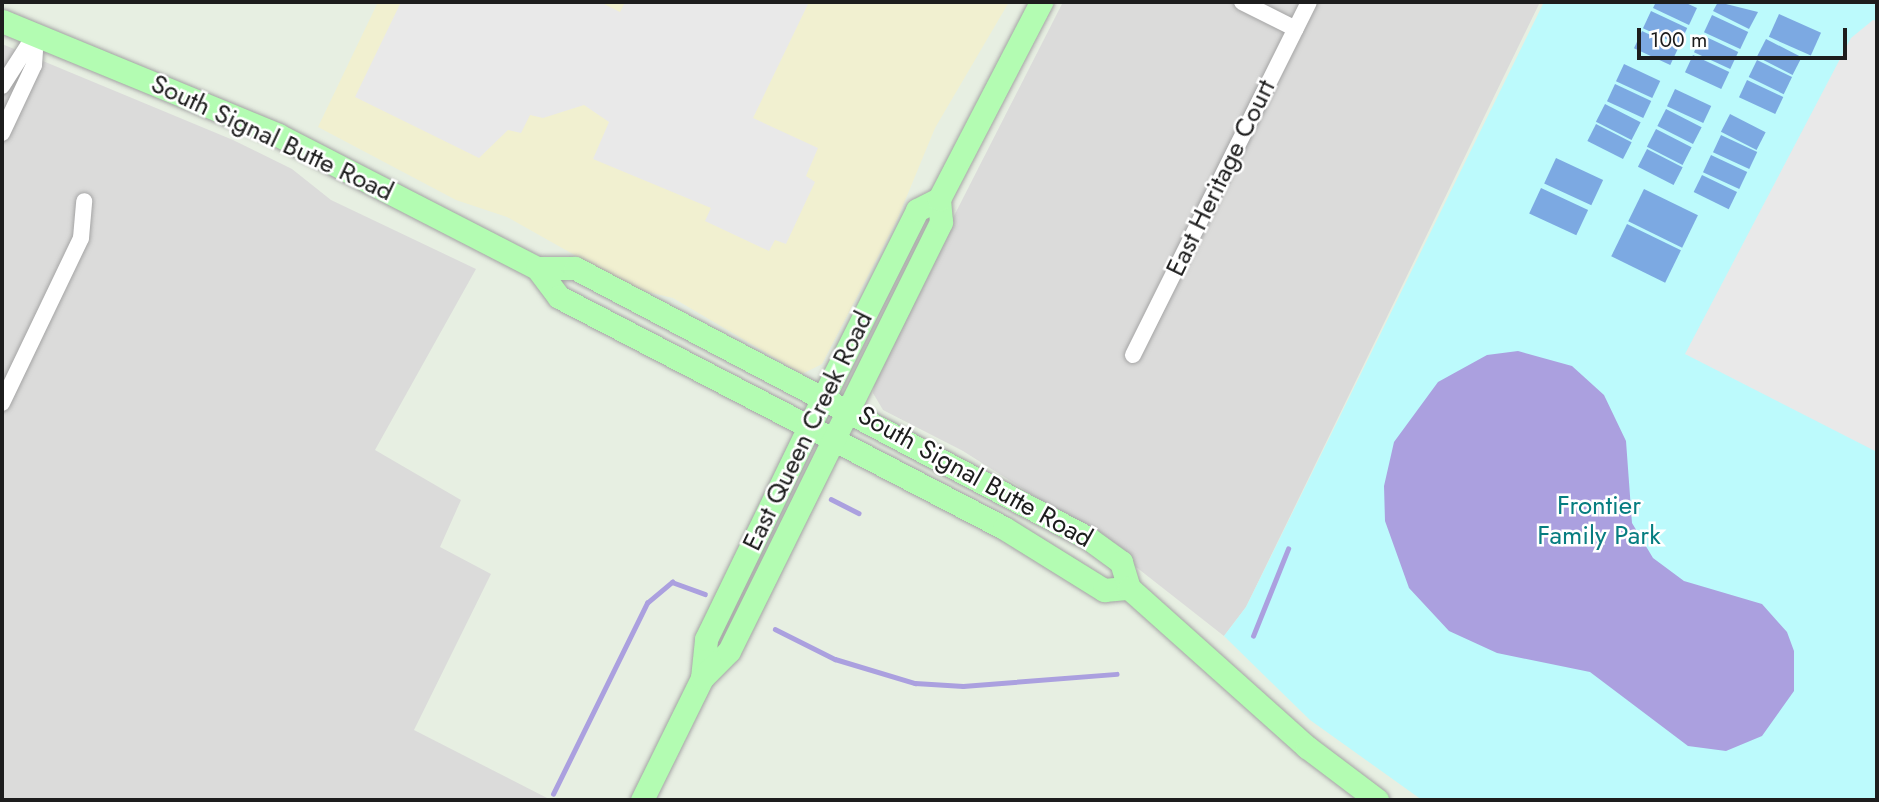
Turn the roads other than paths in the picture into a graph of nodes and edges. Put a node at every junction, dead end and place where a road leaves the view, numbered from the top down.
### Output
1 (1041, 2) edge
2 (1242, 2) edge
3 (1309, 2) edge
4 (2, 20) edge
5 (1296, 29) junction
6 (36, 33) junction
7 (2, 86) edge
8 (2, 133) edge
9 (939, 199) junction
10 (83, 201) dead end
11 (537, 268) junction
12 (1133, 355) dead end
13 (825, 394) junction
14 (2, 403) edge
15 (848, 407) junction
16 (808, 428) junction
17 (832, 440) junction
18 (1129, 588) junction
19 (702, 678) junction
20 (642, 800) edge
21 (1377, 800) edge

1 - 9 street, East Queen Creek Road
2 - 5 street
3 - 5 street, East Heritage Court
4 - 6 street, South Signal Butte Road
5 - 12 street, East Heritage Court
6 - 7 street
6 - 8 street
6 - 11 street, South Signal Butte Road
9 - 13 street, East Queen Creek Road
9 - 15 street, East Queen Creek Road
10 - 14 street
11 - 13 street, South Signal Butte Road
11 - 16 street, South Signal Butte Road
13 - 15 street, South Signal Butte Road
13 - 16 street, East Queen Creek Road
15 - 17 street, East Queen Creek Road
15 - 18 street, South Signal Butte Road
16 - 17 street, South Signal Butte Road
16 - 19 street, East Queen Creek Road
17 - 18 street, South Signal Butte Road
17 - 19 street, East Queen Creek Road
18 - 21 street, South Signal Butte Road
19 - 20 street, East Queen Creek Road

